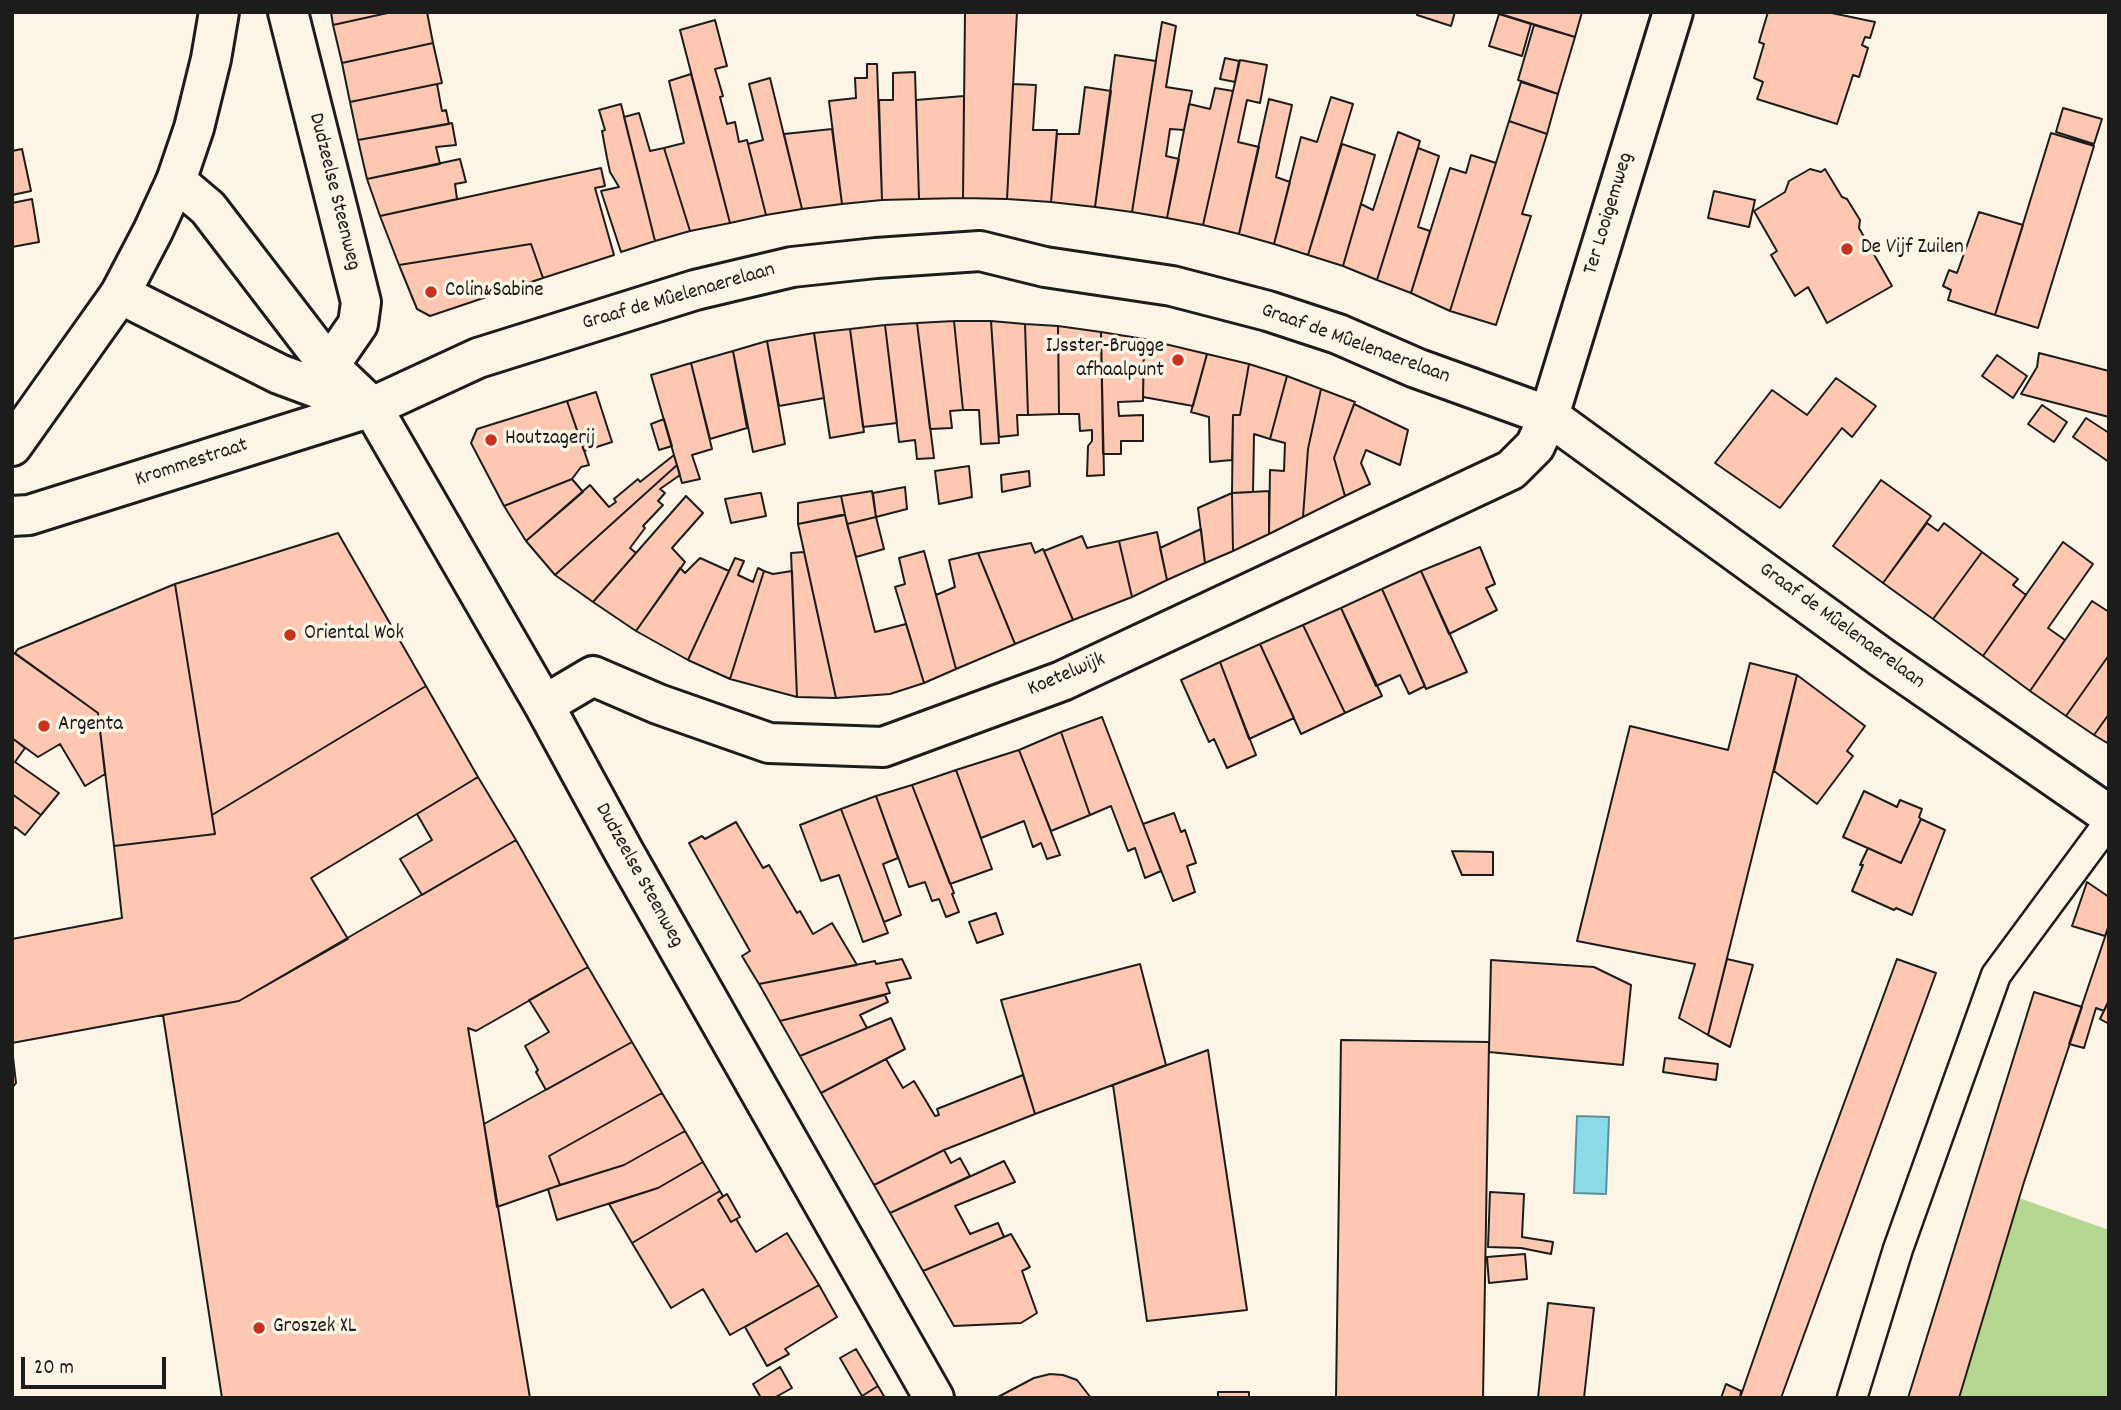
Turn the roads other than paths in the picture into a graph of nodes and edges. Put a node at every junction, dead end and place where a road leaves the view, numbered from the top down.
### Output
1 (219, 12) edge
2 (288, 12) edge
3 (1673, 12) edge
4 (176, 181) junction
5 (120, 294) junction
6 (329, 366) junction
7 (372, 407) junction
8 (1549, 416) junction
9 (12, 446) edge
10 (12, 516) edge
11 (544, 705) junction
12 (2109, 815) edge
13 (2109, 822) edge
14 (934, 1398) edge
15 (1852, 1398) edge

1 - 4 street
2 - 6 street, Dudzeelse Steenweg
3 - 8 street, Ter Looigemweg
4 - 5 street
4 - 6 street, Dudzeelse Steenweg
5 - 7 street
5 - 9 street
6 - 7 street, Dudzeelse Steenweg
7 - 8 street, Graaf de Mûelenaerelaan
7 - 10 street, Krommestraat
7 - 11 street, Dudzeelse Steenweg
8 - 11 street, Koetelwijk
8 - 12 street, Graaf de Mûelenaerelaan
11 - 14 street, Dudzeelse Steenweg
13 - 15 lane

